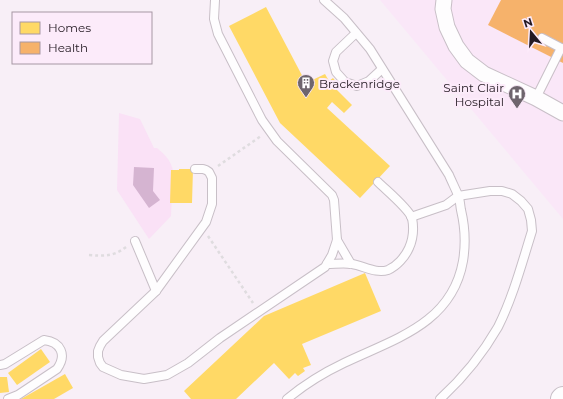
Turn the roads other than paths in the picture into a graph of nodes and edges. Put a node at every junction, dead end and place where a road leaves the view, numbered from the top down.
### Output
1 (215, 0) edge
2 (324, 0) edge
3 (444, 0) edge
4 (356, 33) junction
5 (542, 38) dead end
6 (562, 48) edge
7 (382, 68) junction
8 (536, 98) junction
9 (563, 113) edge
10 (195, 169) dead end
11 (378, 182) dead end
12 (458, 196) junction
13 (411, 217) junction
14 (337, 240) junction
15 (135, 241) road end
16 (327, 264) junction
17 (351, 264) junction
18 (156, 291) junction
19 (0, 365) edge
20 (8, 399) edge
21 (287, 399) edge
22 (440, 399) edge

1 - 14 lane
2 - 4 lane
3 - 8 street
4 - 7 lane
4 - 7 lane
5 - 6 lane
6 - 8 lane
7 - 12 lane
8 - 9 street
10 - 18 lane
11 - 13 lane
12 - 13 lane
12 - 21 lane
12 - 22 lane
13 - 17 lane
14 - 16 lane
14 - 17 lane
15 - 18 lane
16 - 17 lane
16 - 18 lane
19 - 20 lane

